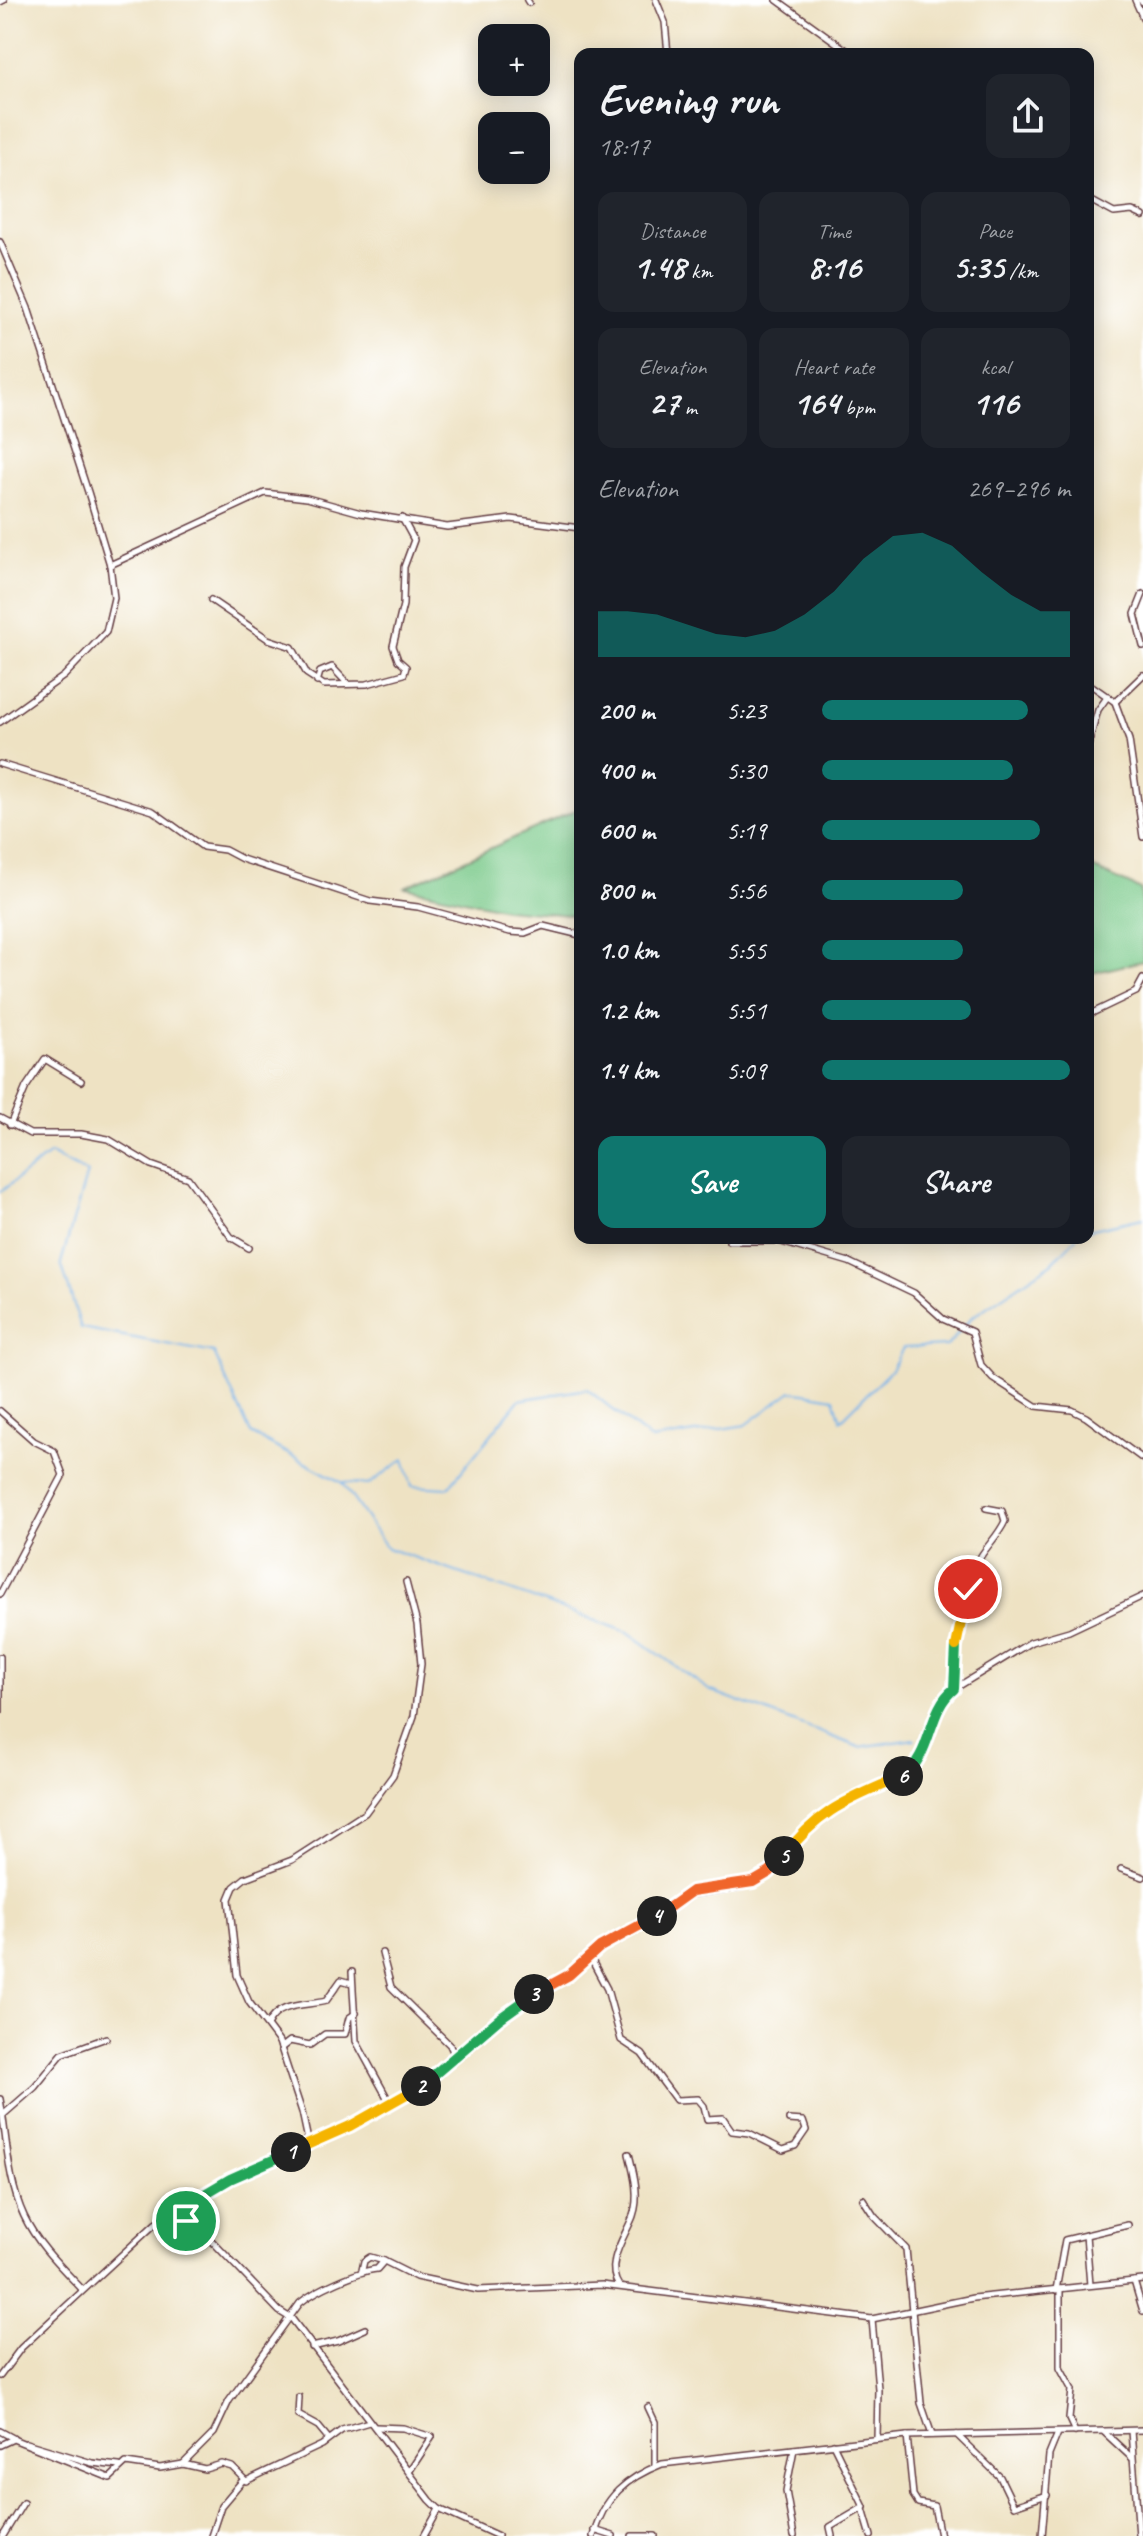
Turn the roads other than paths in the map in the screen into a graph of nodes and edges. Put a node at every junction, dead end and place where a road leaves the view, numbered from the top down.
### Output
1 (656, 0) edge
2 (777, 0) edge
3 (1139, 1) edge
4 (1143, 18) edge
5 (667, 48) edge
6 (844, 48) edge
7 (1094, 202) edge
8 (1143, 216) edge
9 (0, 242) edge
10 (402, 518) junction
11 (574, 527) edge
12 (110, 565) junction
13 (1143, 594) edge
14 (211, 600) dead end
15 (1143, 646) edge
16 (1143, 675) edge
17 (317, 683) junction
18 (347, 684) junction
19 (1094, 687) edge
20 (1108, 696) junction
21 (1115, 702) junction
22 (0, 722) edge
23 (1094, 724) edge
24 (0, 764) edge
25 (1143, 837) edge
26 (574, 934) edge
27 (1143, 979) edge
28 (1094, 1012) edge
29 (81, 1081) dead end
30 (0, 1118) edge
31 (10, 1125) junction
32 (790, 1244) edge
33 (249, 1248) dead end
34 (0, 1411) edge
35 (1143, 1459) edge
36 (986, 1508) dead end
37 (406, 1582) dead end
38 (0, 1594) edge
39 (1143, 1596) edge
40 (0, 1657) edge
41 (954, 1689) junction
42 (0, 1711) edge
43 (1121, 1869) dead end
44 (1143, 1877) edge
45 (382, 1953) dead end
46 (590, 1957) junction
47 (352, 1972) dead end
48 (352, 1983) junction
49 (356, 2013) junction
50 (268, 2024) junction
51 (106, 2038) dead end
52 (281, 2048) junction
53 (456, 2059) junction
54 (0, 2099) edge
55 (390, 2103) junction
56 (3, 2115) junction
57 (789, 2120) dead end
58 (309, 2145) junction
59 (629, 2154) dead end
60 (863, 2199) dead end
61 (174, 2212) junction
62 (1128, 2225) dead end
63 (1086, 2235) junction
64 (384, 2261) junction
65 (362, 2270) junction
66 (1143, 2280) edge
67 (1134, 2281) junction
68 (1090, 2285) junction
69 (619, 2287) junction
70 (82, 2289) junction
71 (1058, 2290) junction
72 (1143, 2311) edge
73 (913, 2312) junction
74 (289, 2316) junction
75 (872, 2319) junction
76 (283, 2327) junction
77 (365, 2329) dead end
78 (299, 2330) junction
79 (312, 2347) junction
80 (0, 2376) edge
81 (299, 2397) dead end
82 (648, 2407) dead end
83 (369, 2422) junction
84 (376, 2427) junction
85 (1143, 2430) edge
86 (0, 2431) edge
87 (1131, 2431) junction
88 (1104, 2432) junction
89 (1058, 2433) junction
90 (1075, 2433) junction
91 (956, 2434) junction
92 (932, 2435) junction
93 (907, 2436) junction
94 (328, 2438) junction
95 (13, 2439) junction
96 (877, 2439) junction
97 (21, 2442) junction
98 (833, 2444) junction
99 (0, 2445) edge
100 (794, 2449) junction
101 (1133, 2459) junction
102 (183, 2464) junction
103 (119, 2466) junction
104 (655, 2467) junction
105 (409, 2472) junction
106 (243, 2480) junction
107 (1047, 2495) junction
108 (23, 2503) dead end
109 (439, 2509) junction
110 (863, 2509) junction
111 (594, 2533) edge
112 (3, 2536) edge
113 (211, 2536) edge
114 (424, 2536) edge
115 (498, 2536) edge
116 (613, 2536) edge
117 (632, 2536) edge
118 (655, 2536) edge
119 (794, 2536) edge
120 (832, 2536) edge
121 (871, 2536) edge
122 (940, 2536) edge
123 (1042, 2536) edge
124 (1139, 2536) edge

1 - 5 street
2 - 6 street
3 - 4 street
7 - 8 street
9 - 12 street
10 - 11 street
10 - 12 street
10 - 18 street
12 - 22 street
13 - 15 street
14 - 17 street
16 - 21 street
17 - 18 street
17 - 18 street
19 - 20 street
20 - 21 street
20 - 23 street
21 - 25 street
24 - 26 street
27 - 28 street
29 - 31 street
30 - 31 street
31 - 33 street
32 - 35 street
34 - 38 street
36 - 41 street
37 - 50 street
39 - 41 street
40 - 42 street
41 - 46 street
43 - 44 street
45 - 53 street
46 - 53 street
46 - 57 street
47 - 48 street
48 - 49 street
48 - 50 street
49 - 52 street
49 - 55 street
50 - 52 street
51 - 56 street
52 - 58 street
53 - 55 street
54 - 56 street
55 - 58 street
56 - 70 street
58 - 61 street
59 - 69 street
60 - 73 street
61 - 70 street
61 - 74 street
62 - 63 street
63 - 68 street
63 - 71 street
64 - 65 street
64 - 65 street
64 - 69 street
65 - 74 street
66 - 67 street
67 - 68 street
67 - 72 street
68 - 71 street
69 - 75 street
70 - 80 street
71 - 73 street
71 - 90 street
73 - 75 street
73 - 92 street
74 - 76 street
74 - 78 street
75 - 96 street
76 - 78 street
76 - 102 street
77 - 79 street
78 - 79 street
79 - 83 street
81 - 94 street
82 - 104 street
83 - 84 street
83 - 94 street
84 - 105 street
84 - 105 street
85 - 87 street
86 - 95 street
87 - 88 street
87 - 101 street
88 - 90 street
88 - 101 street
89 - 90 street
89 - 91 street
89 - 107 street
91 - 92 street
91 - 107 street
92 - 93 street
93 - 96 street
93 - 122 street
94 - 106 street
95 - 97 street
95 - 99 street
96 - 98 street
97 - 103 street
97 - 103 street
98 - 100 street
98 - 110 street
100 - 104 street
100 - 119 street
101 - 124 street
102 - 103 street
102 - 106 street
104 - 111 street
105 - 109 street
106 - 113 street
107 - 123 street
108 - 112 street
109 - 114 street
109 - 115 street
110 - 120 street
110 - 121 street
111 - 116 street
117 - 118 street

